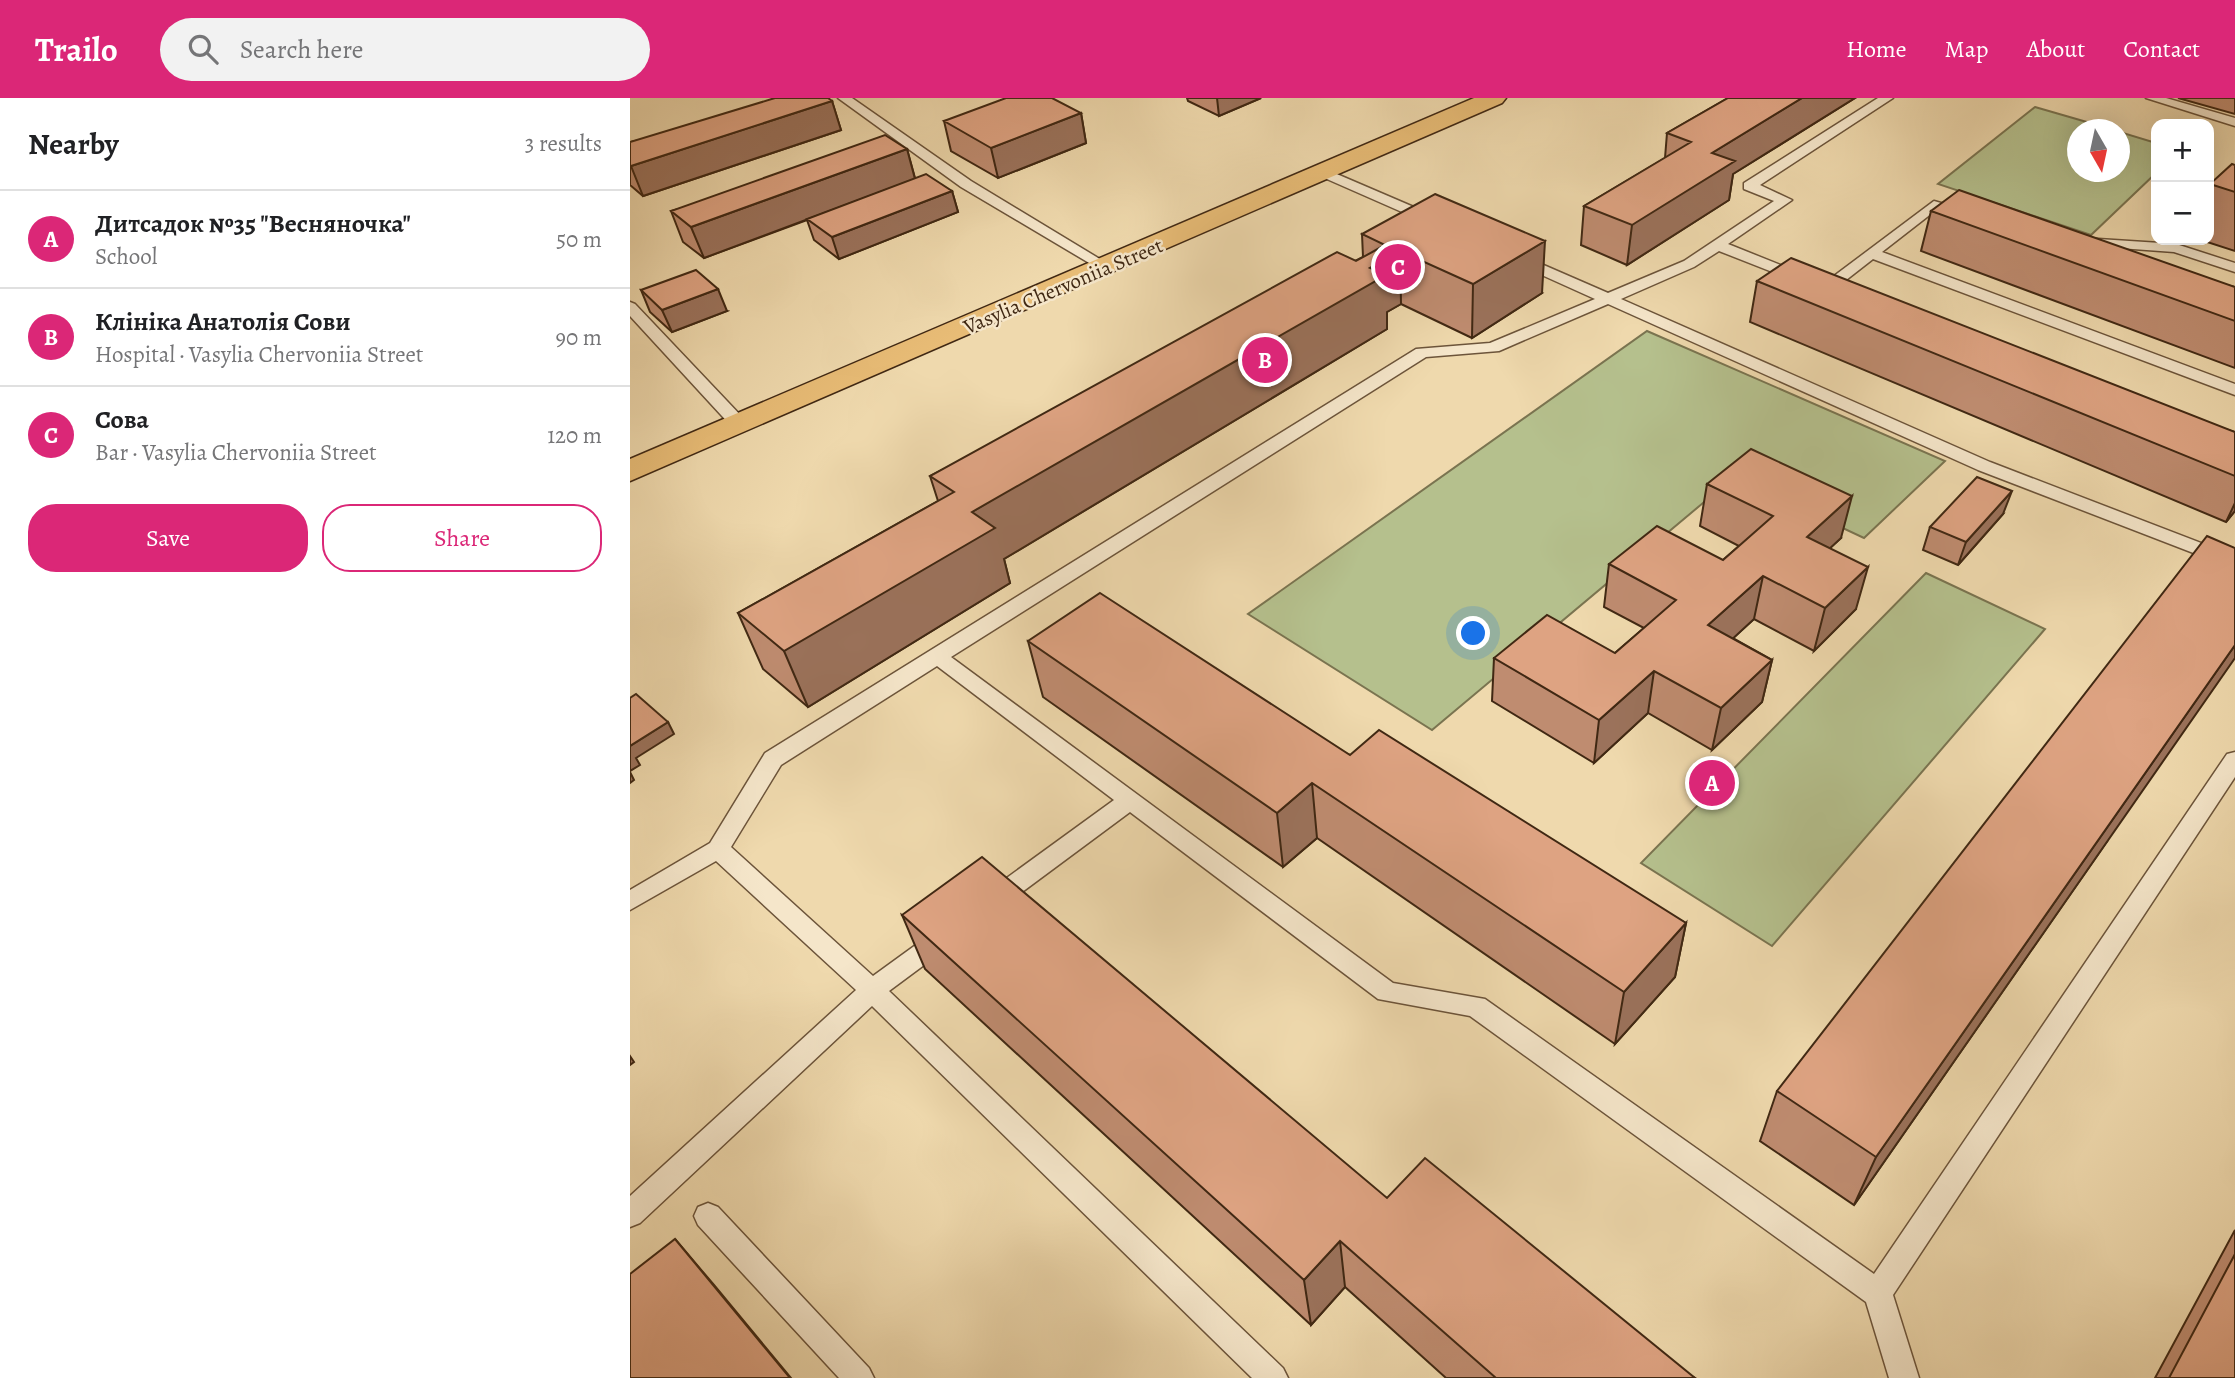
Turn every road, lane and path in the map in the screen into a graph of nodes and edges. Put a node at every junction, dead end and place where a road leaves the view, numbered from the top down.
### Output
1 (844, 98) edge
2 (1494, 98) edge
3 (1886, 98) edge
4 (2152, 98) edge
5 (2235, 122) edge
6 (1325, 173) junction
7 (1973, 217) edge
8 (1441, 224) edge
9 (2071, 241) edge
10 (1717, 245) junction
11 (1504, 253) edge
12 (1871, 253) junction
13 (1106, 267) junction
14 (2235, 268) edge
15 (1606, 299) junction
16 (630, 307) edge
17 (2235, 390) edge
18 (739, 425) junction
19 (630, 471) edge
20 (2235, 563) edge
21 (937, 656) junction
22 (2235, 760) edge
23 (1130, 800) junction
24 (718, 849) junction
25 (630, 901) edge
26 (872, 990) junction
27 (630, 1214) edge
28 (708, 1216) dead end
29 (1878, 1293) junction
30 (859, 1378) edge
31 (1273, 1378) edge
32 (1904, 1378) edge

1 - 13 lane
2 - 6 main road, Vasylia Chervoniia Street
3 - 10 lane
4 - 5 lane
6 - 8 lane
6 - 13 main road, Vasylia Chervoniia Street
7 - 12 lane
9 - 14 lane
10 - 12 lane
10 - 15 lane
11 - 15 lane
12 - 17 lane
13 - 18 main road, Vasylia Chervoniia Street
15 - 20 lane
15 - 21 lane
16 - 18 lane
18 - 19 main road, Vasylia Chervoniia Street
21 - 23 lane
21 - 24 lane
22 - 29 lane
23 - 26 lane
23 - 29 lane
24 - 25 lane
24 - 26 lane
26 - 27 lane
26 - 31 lane
28 - 30 lane
29 - 32 lane

